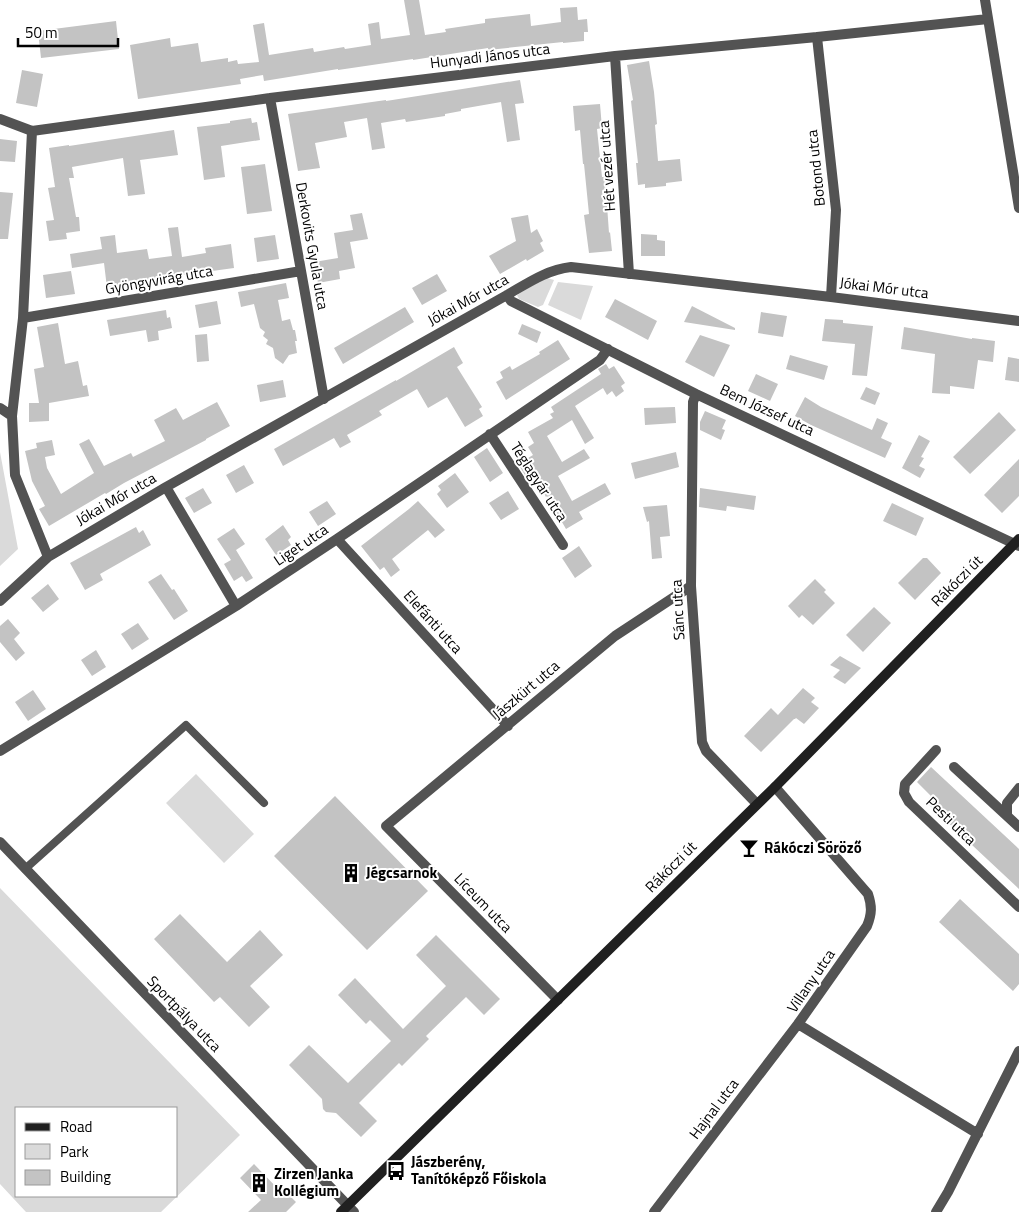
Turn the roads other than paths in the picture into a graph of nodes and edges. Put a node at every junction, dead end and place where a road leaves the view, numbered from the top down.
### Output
1 (985, 0) edge
2 (988, 19) junction
3 (817, 37) junction
4 (615, 56) junction
5 (270, 98) junction
6 (0, 119) edge
7 (32, 131) junction
8 (1017, 186) edge
9 (1019, 208) edge
10 (301, 271) junction
11 (629, 274) junction
12 (506, 295) junction
13 (830, 296) junction
14 (22, 318) junction
15 (1019, 321) edge
16 (608, 350) junction
17 (696, 394) junction
18 (324, 399) junction
19 (0, 408) edge
20 (12, 416) junction
21 (490, 434) junction
22 (166, 487) junction
23 (337, 539) junction
24 (1018, 543) edge
25 (563, 545) dead end
26 (48, 557) junction
27 (691, 586) junction
28 (0, 601) edge
29 (236, 606) junction
30 (508, 726) junction
31 (936, 750) dead end
32 (0, 751) edge
33 (954, 767) dead end
34 (775, 787) junction
35 (1019, 788) edge
36 (264, 803) dead end
37 (757, 804) junction
38 (1007, 815) junction
39 (386, 826) joint
40 (1019, 827) edge
41 (0, 842) edge
42 (25, 869) junction
43 (1019, 907) edge
44 (558, 1000) junction
45 (798, 1024) junction
46 (1019, 1051) edge
47 (978, 1134) junction
48 (347, 1210) edge
49 (654, 1212) edge
50 (936, 1212) edge

1 - 2 street
2 - 3 street, Hunyadi János utca
2 - 8 street
3 - 4 street, Hunyadi János utca
3 - 13 street, Botond utca
4 - 5 street, Hunyadi János utca
4 - 11 street, Hét vezér utca
5 - 7 street, Hunyadi János utca
5 - 10 street, Derkovits Gyula utca
6 - 7 street, Hunyadi János utca
7 - 14 street
8 - 9 street
10 - 14 street, Gyöngyvirág utca
10 - 18 street, Derkovits Gyula utca
11 - 12 street, Jókai Mór utca
11 - 13 street, Jókai Mór utca
12 - 16 street, Bem József utca
12 - 18 street, Jókai Mór utca
13 - 15 street, Jókai Mór utca
14 - 20 street
16 - 17 street, Bem József utca
16 - 21 street, Liget utca
17 - 24 street, Bem József utca
17 - 27 street, Sánc utca
18 - 22 street, Jókai Mór utca
19 - 20 street
20 - 26 street
21 - 23 street, Liget utca
21 - 25 street, Téglagyár utca
22 - 26 street, Jókai Mór utca
22 - 29 street
23 - 29 street, Liget utca
23 - 30 street, Elefánti utca
24 - 34 street, Rákóczi út
26 - 28 street, Jókai Mór utca
27 - 30 street, Jászkürt utca
27 - 37 street, Sánc utca
29 - 32 street, Liget utca
30 - 39 street, Jászkürt utca
31 - 43 street, Pesti utca
33 - 38 street
34 - 37 street, Rákóczi út
34 - 45 street, Villany utca
35 - 38 street
36 - 42 lane
37 - 44 street, Rákóczi út
38 - 40 street
39 - 44 street, Líceum utca
41 - 42 street, Sportpálya utca
42 - 48 street, Sportpálya utca
44 - 48 street, Rákóczi út
45 - 47 street, Villany utca
45 - 49 street, Hajnal utca
46 - 47 street
47 - 50 street

